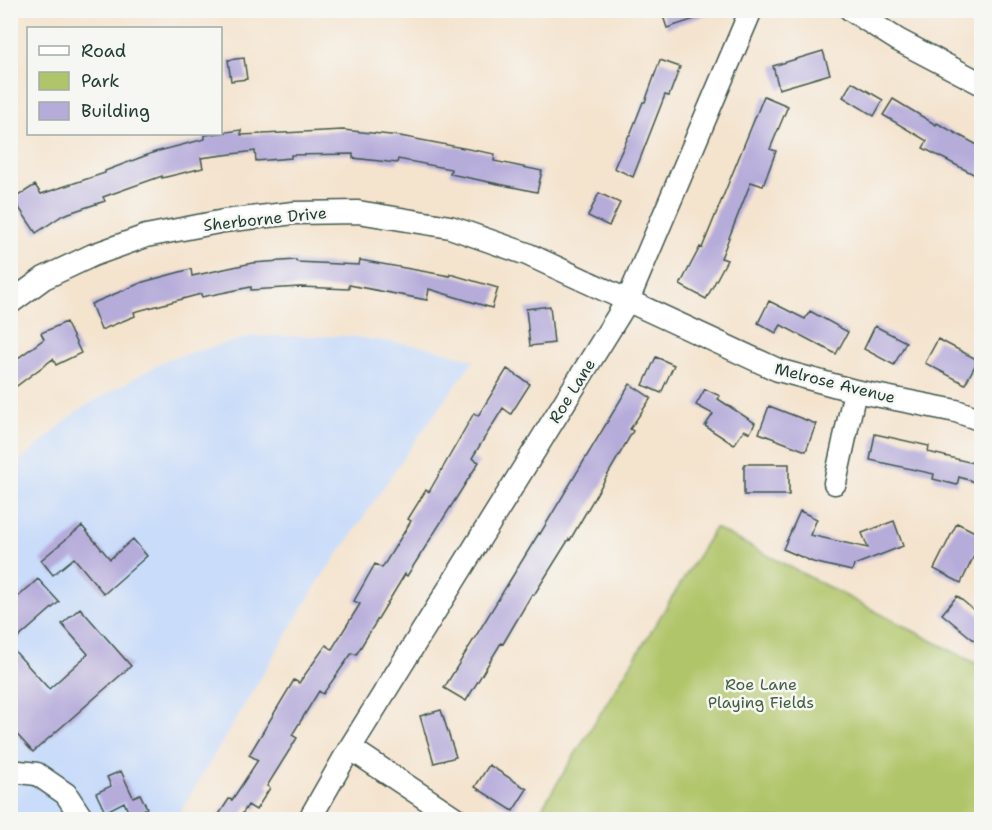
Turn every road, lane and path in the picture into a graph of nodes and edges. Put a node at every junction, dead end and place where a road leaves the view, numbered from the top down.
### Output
1 (751, 10) edge
2 (851, 10) edge
3 (981, 84) edge
4 (628, 300) junction
5 (10, 303) edge
6 (855, 391) junction
7 (981, 420) edge
8 (835, 483) dead end
9 (350, 748) junction
10 (10, 771) edge
11 (83, 819) edge
12 (309, 819) edge
13 (458, 819) edge

1 - 4 street, Roe Lane
2 - 3 street
4 - 5 street, Sherborne Drive
4 - 6 street, Melrose Avenue
4 - 9 street, Roe Lane
6 - 7 street, Melrose Avenue
6 - 8 street
9 - 12 street, Roe Lane
9 - 13 street
10 - 11 street

